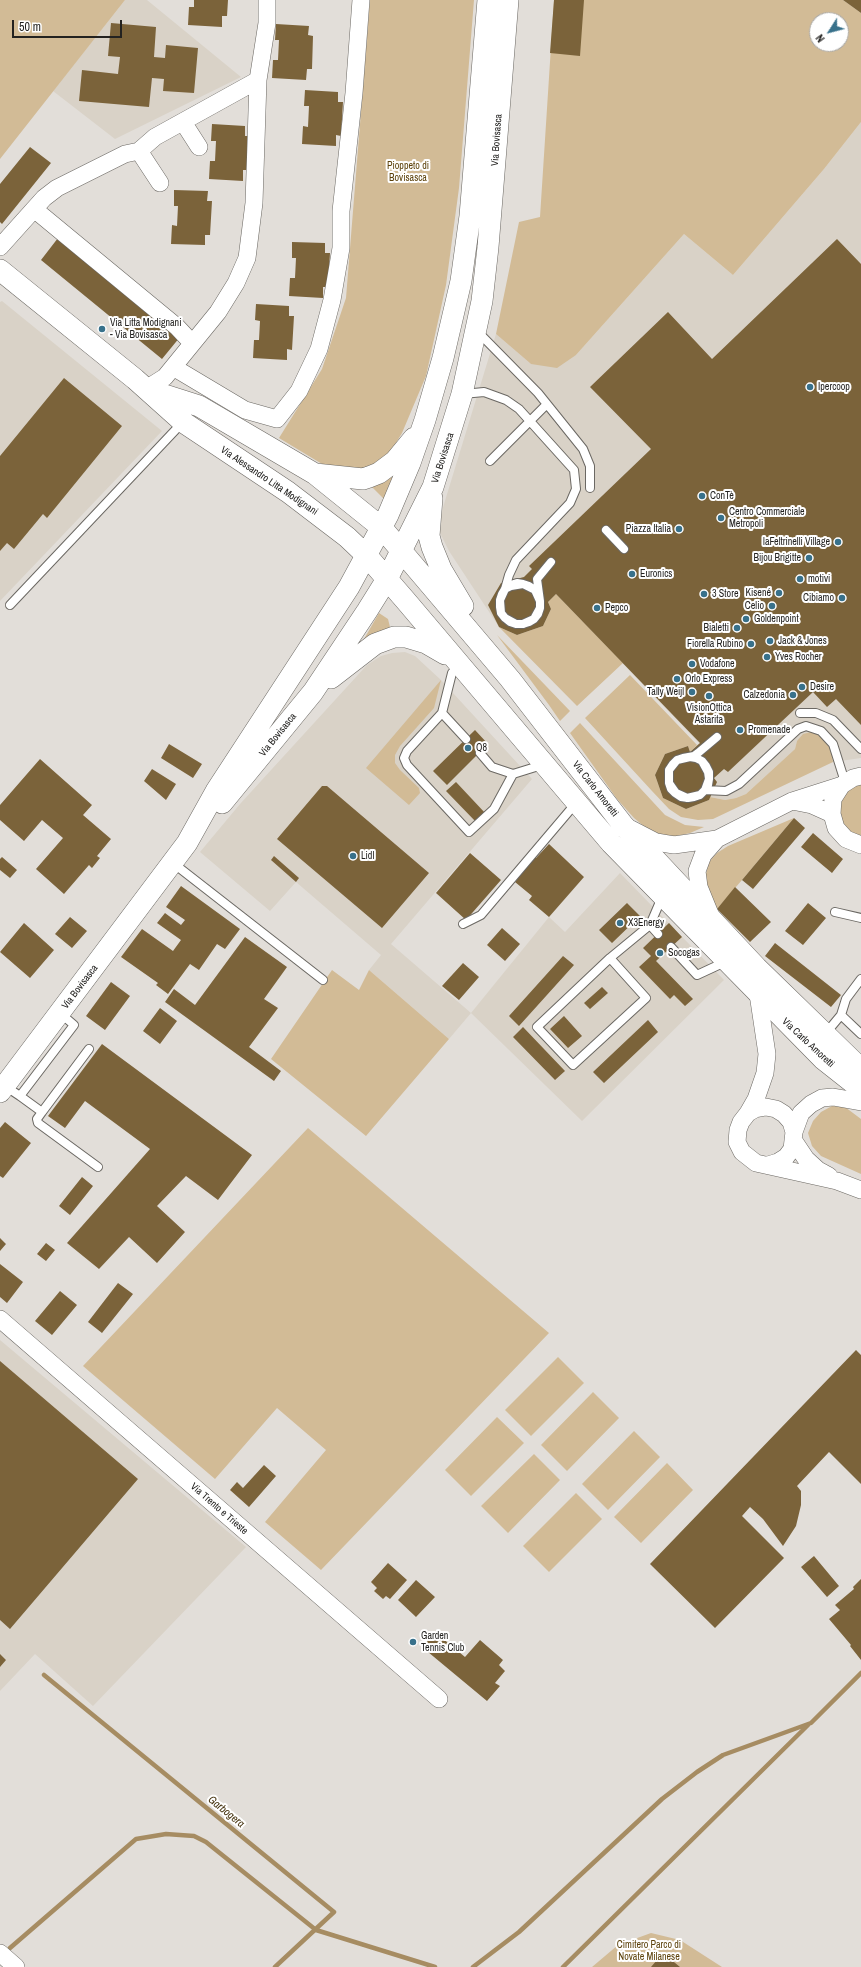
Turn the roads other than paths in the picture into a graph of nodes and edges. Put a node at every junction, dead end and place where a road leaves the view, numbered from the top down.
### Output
1 (267, 0) edge
2 (361, 0) edge
3 (488, 0) edge
4 (508, 0) edge
5 (258, 80) junction
6 (183, 122) junction
7 (199, 147) dead end
8 (139, 151) junction
9 (160, 183) dead end
10 (34, 209) junction
11 (0, 247) edge
12 (3, 276) edge
13 (477, 331) junction
14 (192, 342) junction
15 (173, 367) junction
16 (146, 389) junction
17 (462, 394) junction
18 (547, 404) junction
19 (425, 420) junction
20 (530, 421) junction
21 (183, 422) junction
22 (490, 461) dead end
23 (315, 474) junction
24 (433, 487) junction
25 (590, 488) dead end
26 (382, 528) junction
27 (606, 530) dead end
28 (624, 549) dead end
29 (401, 550) junction
30 (367, 556) junction
31 (551, 562) dead end
32 (387, 579) junction
33 (505, 589) junction
34 (538, 595) junction
35 (10, 605) dead end
36 (458, 663) junction
37 (510, 679) junction
38 (313, 692) junction
39 (442, 713) junction
40 (800, 713) dead end
41 (717, 737) dead end
42 (466, 739) dead end
43 (861, 750) edge
44 (480, 753) dead end
45 (686, 757) junction
46 (544, 765) junction
47 (513, 774) junction
48 (861, 776) edge
49 (843, 784) junction
50 (699, 794) junction
51 (792, 801) junction
52 (577, 803) junction
53 (832, 814) junction
54 (623, 825) junction
55 (717, 839) junction
56 (187, 843) junction
57 (861, 845) edge
58 (173, 863) junction
59 (662, 897) junction
60 (835, 912) dead end
61 (861, 918) edge
62 (712, 919) junction
63 (463, 924) dead end
64 (650, 925) junction
65 (658, 934) dead end
66 (671, 947) dead end
67 (610, 958) junction
68 (726, 962) junction
69 (861, 979) edge
70 (323, 980) dead end
71 (758, 994) junction
72 (841, 1015) junction
73 (861, 1034) edge
74 (825, 1035) junction
75 (89, 1049) dead end
76 (861, 1069) edge
77 (861, 1088) edge
78 (8, 1091) edge
79 (861, 1102) edge
80 (42, 1112) junction
81 (748, 1113) junction
82 (794, 1137) junction
83 (768, 1165) junction
84 (98, 1167) dead end
85 (837, 1181) junction
86 (861, 1190) edge
87 (0, 1319) edge
88 (439, 1699) dead end
89 (0, 1953) edge
90 (16, 1967) edge

1 - 5 street
2 - 15 street
3 - 19 street, Via Bovisasca
4 - 13 street, Via Bovisasca
5 - 6 street
5 - 14 street
6 - 7 street
6 - 8 street
8 - 9 street
8 - 10 street
10 - 11 street
10 - 14 street
12 - 16 street, Via Alessandro Litta Modignani
13 - 17 street, Via Bovisasca
13 - 18 lane
14 - 15 street
15 - 16 street
16 - 21 street, Via Alessandro Litta Modignani
16 - 23 street, Via Alessandro Litta Modignani
17 - 20 lane
17 - 24 street, Via Bovisasca
18 - 20 lane
18 - 25 lane
19 - 23 street
19 - 26 street, Via Bovisasca
20 - 22 lane
20 - 33 lane
21 - 30 street, Via Alessandro Litta Modignani
21 - 35 lane
23 - 26 street, Via Alessandro Litta Modignani
24 - 29 street, Via Bovisasca
24 - 37 street
26 - 29 street, Via Carlo Amoretti
26 - 30 street, Via Bovisasca
27 - 28 lane
29 - 32 street, Via Bovisasca
29 - 37 street, Via Carlo Amoretti
30 - 32 street, Via Alessandro Litta Modignani
30 - 56 street, Via Bovisasca
31 - 34 lane
32 - 36 street, Via Carlo Amoretti
32 - 38 street, Via Bovisasca
33 - 34 lane
33 - 34 lane
36 - 38 street
36 - 39 lane
36 - 46 street, Via Carlo Amoretti
37 - 54 street, Via Carlo Amoretti
38 - 56 street, Via Bovisasca
39 - 42 lane
39 - 47 lane
40 - 43 lane
41 - 45 lane
44 - 47 lane
45 - 50 lane
45 - 50 lane
46 - 47 lane
46 - 52 street, Via Carlo Amoretti
48 - 49 street
49 - 50 lane
49 - 51 street
49 - 53 street
51 - 53 street
51 - 55 street
52 - 59 street, Via Carlo Amoretti
52 - 63 lane
53 - 57 street
54 - 55 street
54 - 62 street, Via Carlo Amoretti
55 - 62 street
56 - 58 street, Via Bovisasca
58 - 70 lane
58 - 78 street, Via Bovisasca
59 - 64 lane
59 - 68 street, Via Carlo Amoretti
60 - 61 lane
62 - 74 street, Via Carlo Amoretti
64 - 65 lane
64 - 67 lane
66 - 68 lane
67 - 67 lane
68 - 71 street, Via Carlo Amoretti
69 - 72 lane, Via Carlo Amoretti
71 - 77 street, Via Carlo Amoretti
71 - 81 street
72 - 73 lane
72 - 74 lane, Via Carlo Amoretti
74 - 76 street, Via Carlo Amoretti
75 - 80 lane
78 - 80 lane
79 - 82 street
80 - 84 lane
81 - 82 street
81 - 83 street
82 - 83 street
82 - 85 street
83 - 85 street
85 - 86 street
87 - 88 street, Via Trento e Trieste
89 - 90 street

